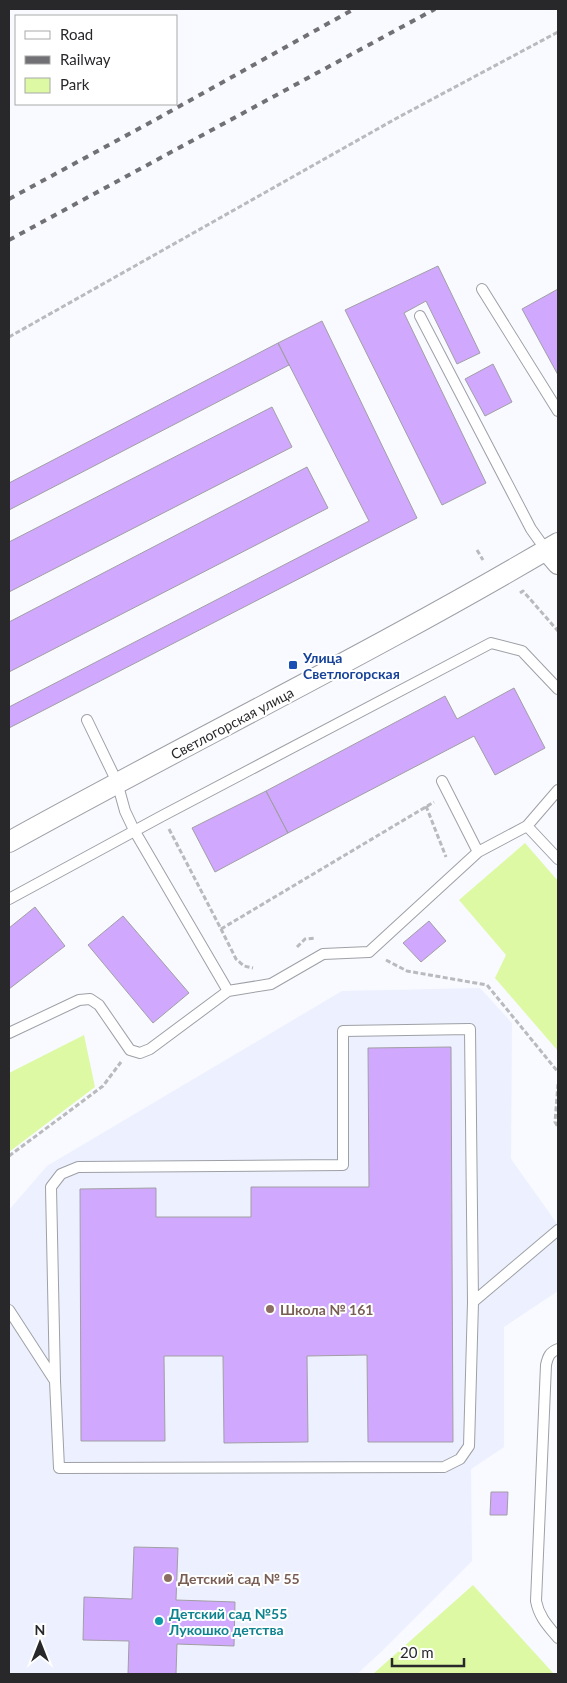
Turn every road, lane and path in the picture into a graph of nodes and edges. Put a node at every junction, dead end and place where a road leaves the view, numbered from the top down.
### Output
1 (558, 32) edge
2 (482, 289) dead end
3 (420, 316) dead end
4 (9, 337) edge
5 (558, 411) edge
6 (477, 550) dead end
7 (554, 553) edge
8 (485, 563) dead end
9 (515, 595) dead end
10 (558, 631) edge
11 (558, 689) edge
12 (87, 720) dead end
13 (442, 781) dead end
14 (117, 782) junction
15 (558, 790) edge
16 (450, 794) junction
17 (426, 806) junction
18 (162, 816) junction
19 (527, 826) junction
20 (134, 830) junction
21 (9, 842) edge
22 (478, 852) junction
23 (558, 860) edge
24 (447, 863) dead end
25 (9, 898) edge
26 (221, 929) junction
27 (322, 938) dead end
28 (296, 949) dead end
29 (370, 952) junction
30 (259, 969) dead end
31 (228, 991) junction
32 (9, 1033) edge
33 (130, 1050) junction
34 (558, 1072) edge
35 (558, 1084) edge
36 (558, 1127) edge
37 (9, 1156) edge
38 (558, 1230) edge
39 (473, 1302) junction
40 (9, 1310) edge
41 (558, 1349) edge
42 (55, 1380) junction
43 (558, 1638) edge

1 - 4 path
2 - 5 lane
3 - 7 lane
6 - 8 path
7 - 14 street, Светлогорская улица
9 - 10 path
11 - 18 lane
12 - 14 lane
13 - 16 lane
14 - 20 lane
14 - 21 street, Светлогорская улица
15 - 19 lane
16 - 17 path
16 - 22 lane
17 - 24 path
17 - 26 path
18 - 20 lane
18 - 26 path
19 - 22 lane
19 - 23 lane
20 - 25 lane
20 - 31 lane
22 - 29 lane
26 - 30 path
27 - 28 path
29 - 31 lane
29 - 34 path
31 - 33 lane
32 - 33 lane
33 - 37 path
35 - 36 path
38 - 39 lane
39 - 42 lane
39 - 42 lane
40 - 42 lane
41 - 43 lane

